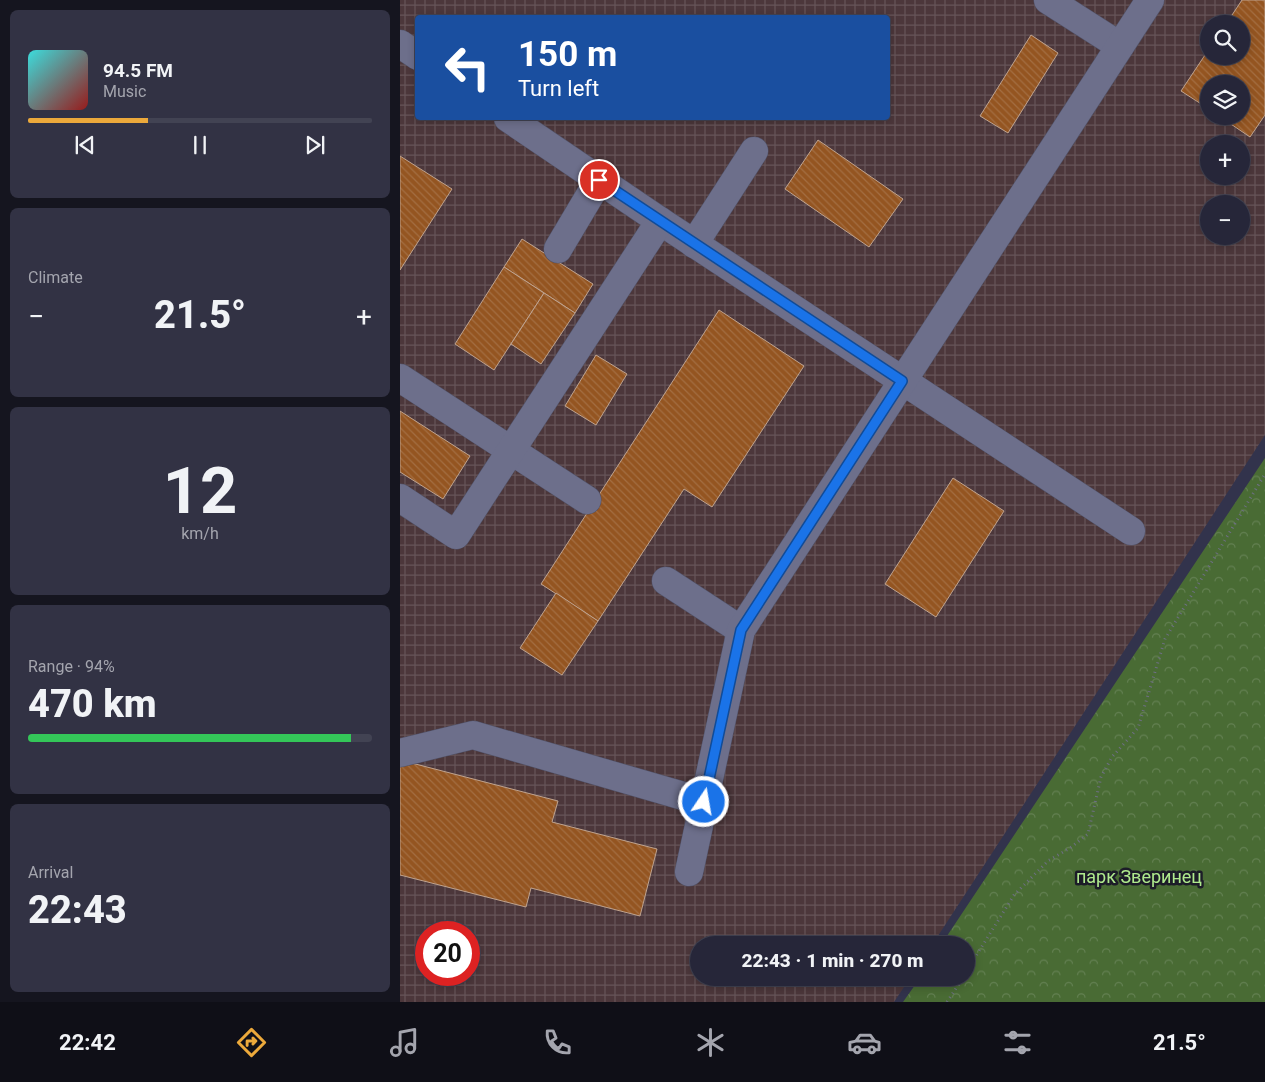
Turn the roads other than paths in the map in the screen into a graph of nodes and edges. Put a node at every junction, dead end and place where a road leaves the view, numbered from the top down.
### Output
1 (1048, 0) edge
2 (1150, 0) edge
3 (400, 44) edge
4 (1120, 46) junction
5 (415, 54) edge
6 (511, 120) edge
7 (754, 151) dead end
8 (599, 180) junction
9 (660, 221) junction
10 (694, 244) junction
11 (558, 249) dead end
12 (400, 378) edge
13 (902, 381) junction
14 (511, 450) junction
15 (400, 498) edge
16 (587, 500) dead end
17 (1131, 531) dead end
18 (666, 580) dead end
19 (741, 630) junction
20 (400, 753) edge
21 (704, 802) junction
22 (689, 872) dead end

1 - 4 lane
2 - 4 lane
3 - 5 lane
4 - 13 lane
6 - 8 lane
7 - 10 lane
8 - 9 lane
8 - 11 lane
9 - 10 lane
9 - 14 lane
10 - 13 lane
12 - 14 lane
13 - 17 lane
13 - 19 lane
14 - 15 lane
14 - 16 lane
18 - 19 lane
19 - 21 lane
20 - 21 lane
21 - 22 lane

